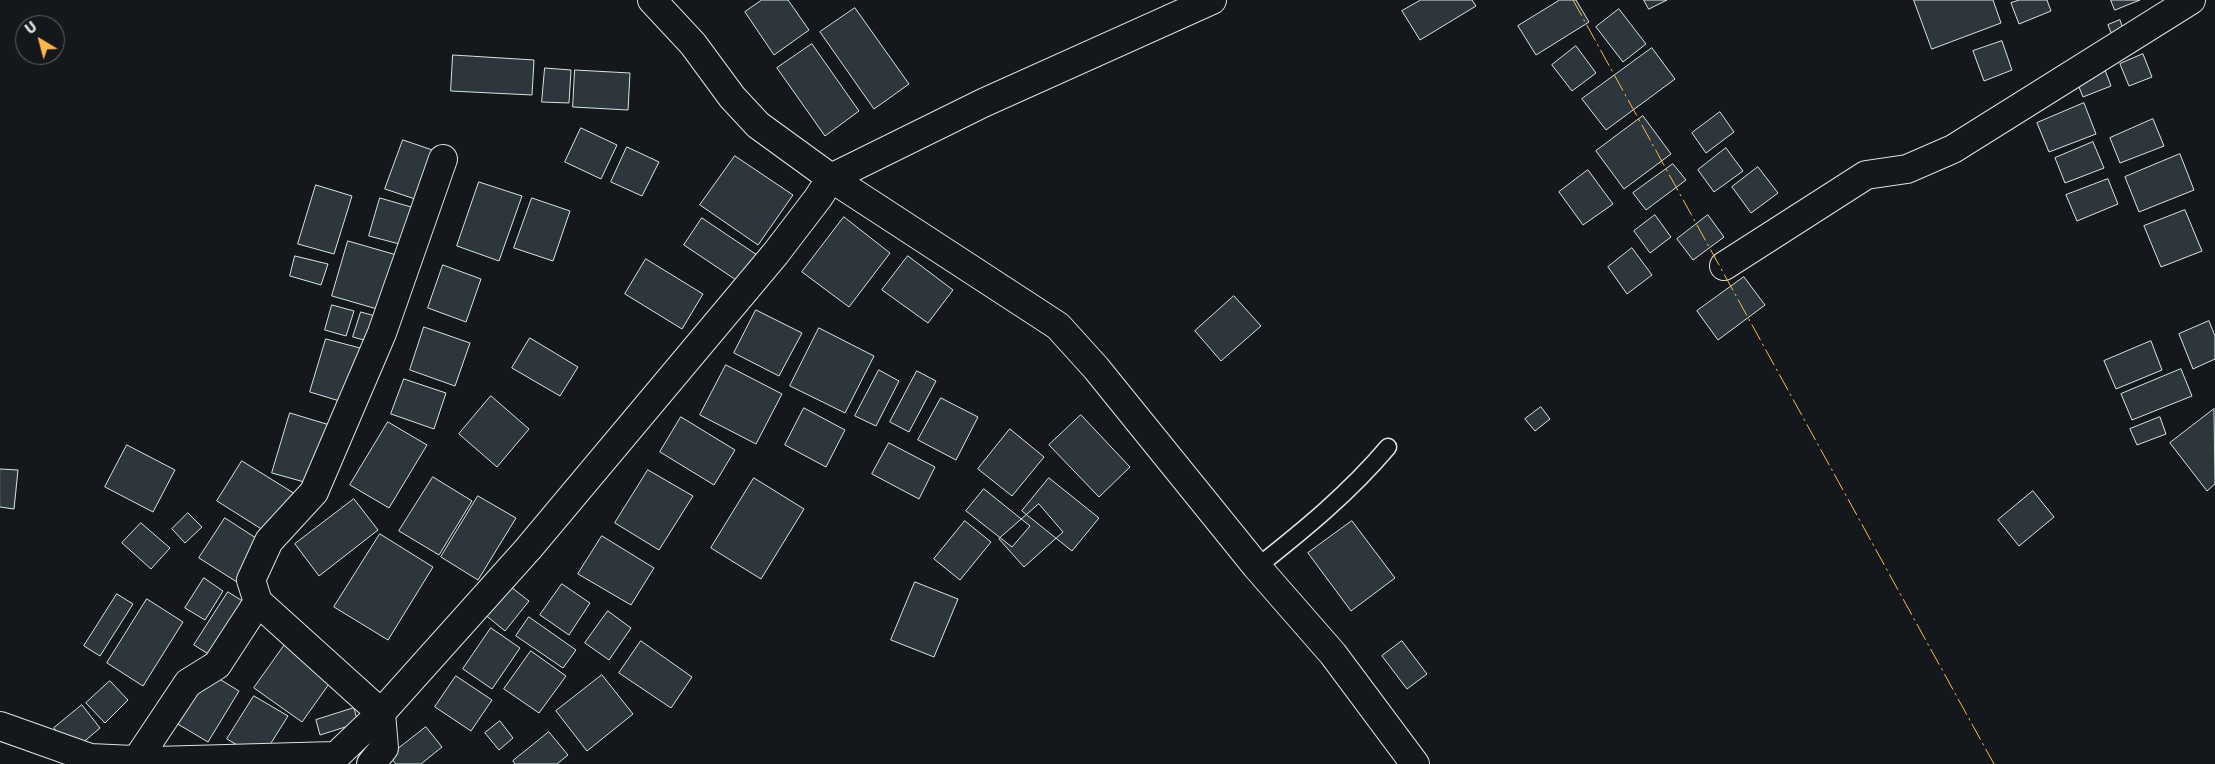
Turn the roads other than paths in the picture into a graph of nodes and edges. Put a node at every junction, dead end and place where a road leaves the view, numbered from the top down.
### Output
1 (1212, 0) edge
2 (2191, 0) edge
3 (656, 1) edge
4 (443, 159) dead end
5 (831, 178) junction
6 (1724, 266) dead end
7 (1388, 447) dead end
8 (1257, 567) junction
9 (258, 602) junction
10 (381, 713) junction
11 (0, 726) edge
12 (136, 761) junction
13 (327, 761) edge
14 (371, 764) edge
15 (1415, 764) edge

1 - 5 street
2 - 6 street
3 - 5 street
4 - 9 street
5 - 8 street
5 - 10 street
7 - 8 lane
8 - 15 street
9 - 10 street
9 - 12 street
10 - 13 street
10 - 14 street
11 - 12 street
12 - 13 street

